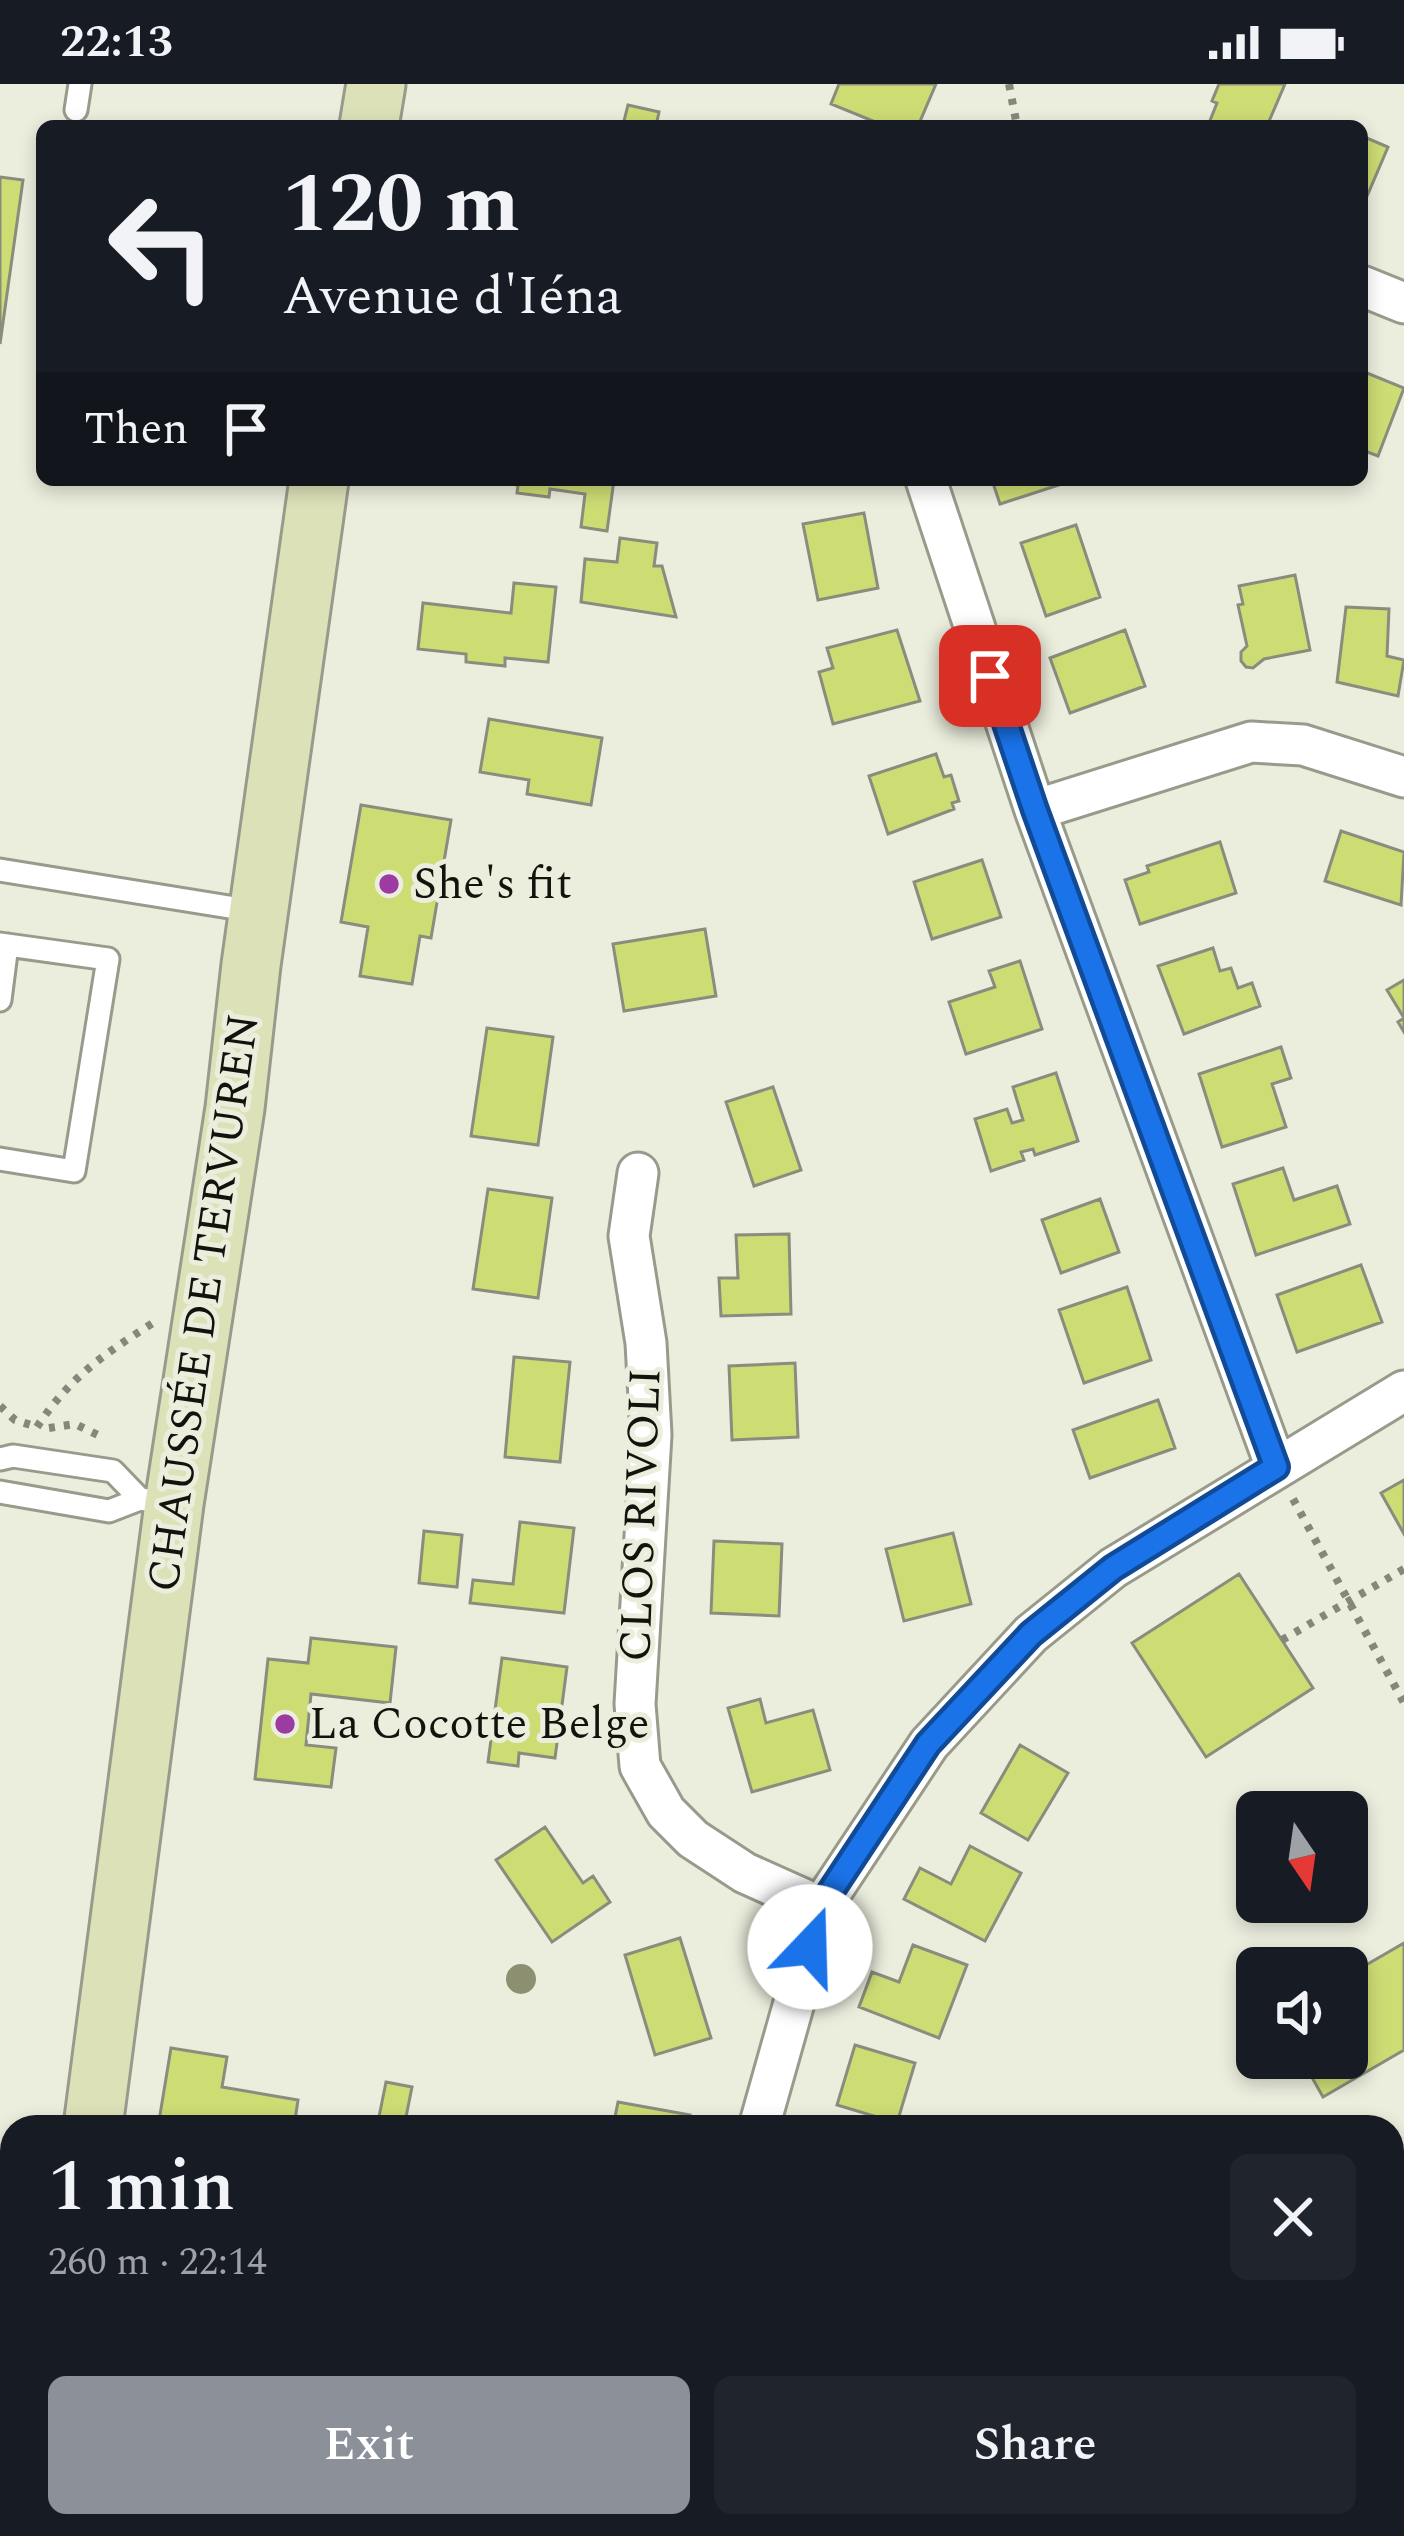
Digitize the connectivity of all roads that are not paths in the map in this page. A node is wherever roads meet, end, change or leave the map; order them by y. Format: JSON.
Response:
{"nodes":[{"id":1,"x":80,"y":84,"type":"edge"},
{"id":2,"x":376,"y":84,"type":"edge"},
{"id":3,"x":76,"y":110,"type":"dead end"},
{"id":4,"x":370,"y":120,"type":"edge"},
{"id":5,"x":1368,"y":288,"type":"edge"},
{"id":6,"x":1404,"y":303,"type":"edge"},
{"id":7,"x":318,"y":486,"type":"edge"},
{"id":8,"x":928,"y":486,"type":"edge"},
{"id":9,"x":1404,"y":777,"type":"edge"},
{"id":10,"x":1035,"y":810,"type":"junction"},
{"id":11,"x":0,"y":870,"type":"edge"},
{"id":12,"x":259,"y":912,"type":"junction"},
{"id":13,"x":4,"y":944,"type":"edge"},
{"id":14,"x":0,"y":1000,"type":"edge"},
{"id":15,"x":0,"y":1159,"type":"edge"},
{"id":16,"x":638,"y":1173,"type":"dead end"},
{"id":17,"x":1404,"y":1391,"type":"edge"},
{"id":18,"x":0,"y":1459,"type":"edge"},
{"id":19,"x":1276,"y":1467,"type":"junction"},
{"id":20,"x":0,"y":1492,"type":"edge"},
{"id":21,"x":157,"y":1502,"type":"junction"},
{"id":22,"x":821,"y":1906,"type":"junction"},
{"id":23,"x":94,"y":2115,"type":"edge"},
{"id":24,"x":762,"y":2115,"type":"edge"}],
"edges":[{"from":1,"to":3,"type":"lane"},
{"from":2,"to":4,"type":"street"},
{"from":5,"to":6,"type":"street"},
{"from":7,"to":12,"type":"street","name":"CHAUSSÉE DE TERVUREN"},
{"from":8,"to":10,"type":"street"},
{"from":9,"to":10,"type":"street"},
{"from":10,"to":19,"type":"street"},
{"from":11,"to":12,"type":"lane"},
{"from":12,"to":21,"type":"street","name":"CHAUSSÉE DE TERVUREN"},
{"from":13,"to":14,"type":"lane"},
{"from":13,"to":15,"type":"lane"},
{"from":16,"to":22,"type":"street","name":"CLOS RIVOLI"},
{"from":17,"to":19,"type":"street"},
{"from":18,"to":21,"type":"lane"},
{"from":19,"to":22,"type":"street"},
{"from":20,"to":21,"type":"lane"},
{"from":21,"to":23,"type":"street","name":"CHAUSSÉE DE TERVUREN"},
{"from":22,"to":24,"type":"street"}]}
